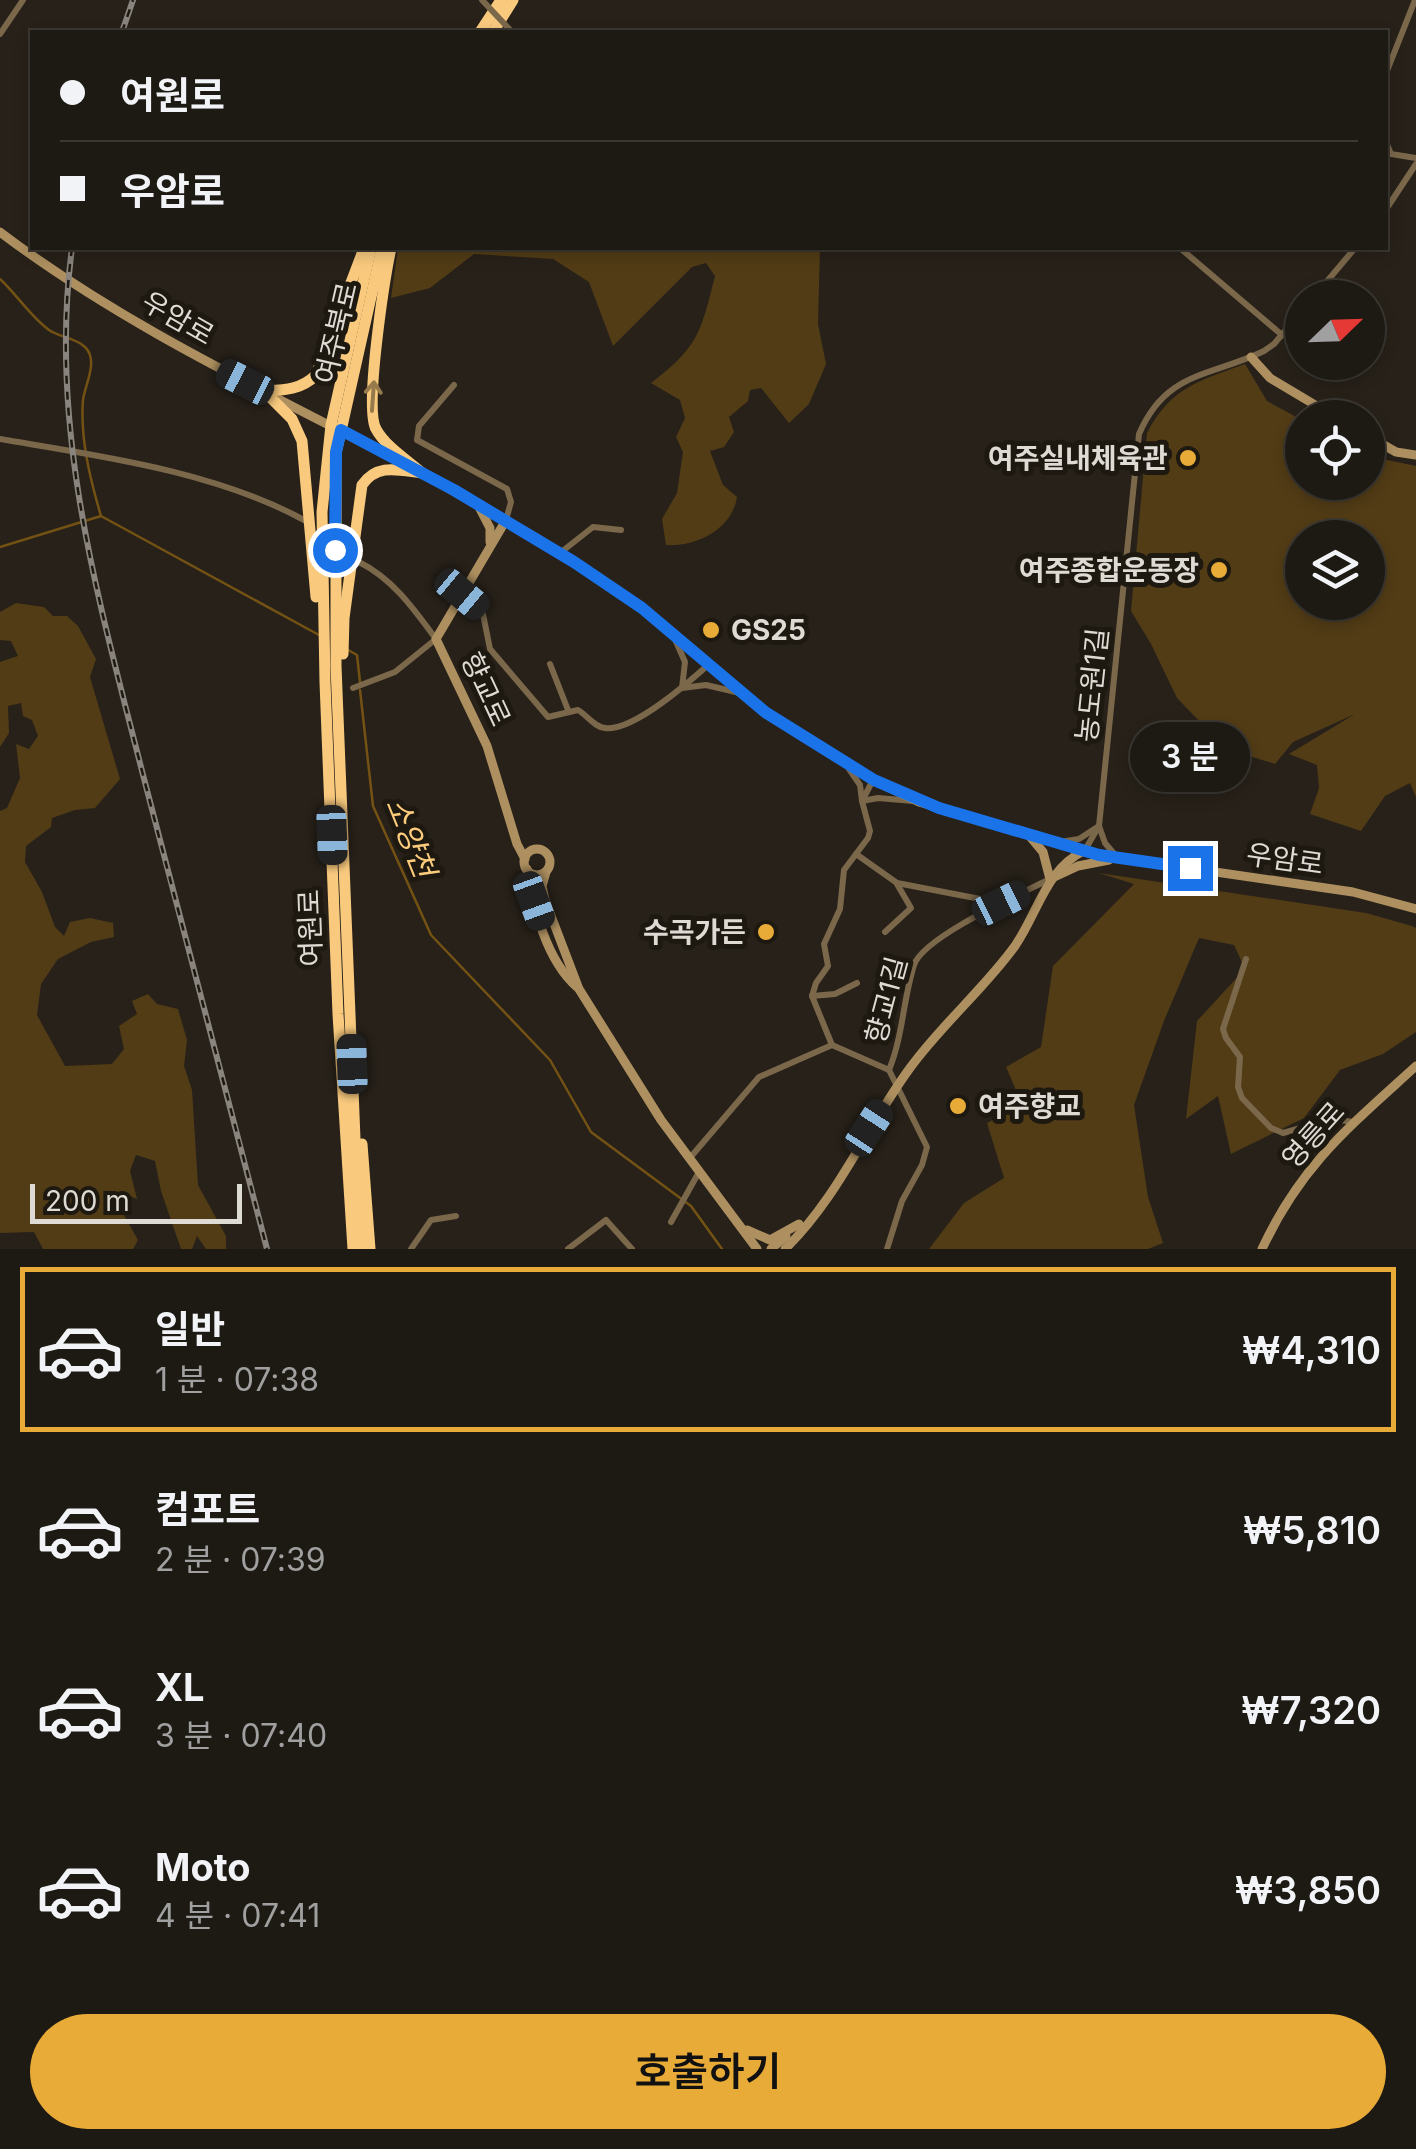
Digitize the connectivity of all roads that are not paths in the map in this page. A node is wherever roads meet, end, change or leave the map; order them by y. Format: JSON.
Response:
{"nodes":[{"id":1,"x":23,"y":0,"type":"edge"},
{"id":2,"x":482,"y":0,"type":"edge"},
{"id":3,"x":501,"y":0,"type":"edge"},
{"id":4,"x":513,"y":0,"type":"edge"},
{"id":5,"x":1415,"y":0,"type":"edge"},
{"id":6,"x":481,"y":30,"type":"edge"},
{"id":7,"x":493,"y":30,"type":"edge"},
{"id":8,"x":510,"y":30,"type":"edge"},
{"id":9,"x":0,"y":34,"type":"edge"},
{"id":10,"x":1388,"y":68,"type":"edge"},
{"id":11,"x":1388,"y":147,"type":"edge"},
{"id":12,"x":1416,"y":161,"type":"edge"},
{"id":13,"x":1388,"y":206,"type":"edge"},
{"id":14,"x":0,"y":232,"type":"edge"},
{"id":15,"x":367,"y":250,"type":"edge"},
{"id":16,"x":368,"y":250,"type":"edge"},
{"id":17,"x":381,"y":250,"type":"edge"},
{"id":18,"x":391,"y":250,"type":"edge"},
{"id":19,"x":1182,"y":250,"type":"edge"},
{"id":20,"x":1353,"y":250,"type":"edge"},
{"id":21,"x":1329,"y":280,"type":"edge"},
{"id":22,"x":1285,"y":331,"type":"edge"},
{"id":23,"x":1282,"y":335,"type":"junction"},
{"id":24,"x":1251,"y":357,"type":"junction"},
{"id":25,"x":454,"y":384,"type":"dead end"},
{"id":26,"x":264,"y":391,"type":"junction"},
{"id":27,"x":1307,"y":400,"type":"edge"},
{"id":28,"x":336,"y":428,"type":"junction"},
{"id":29,"x":0,"y":440,"type":"edge"},
{"id":30,"x":1385,"y":446,"type":"edge"},
{"id":31,"x":1416,"y":454,"type":"edge"},
{"id":32,"x":422,"y":472,"type":"junction"},
{"id":33,"x":477,"y":503,"type":"junction"},
{"id":34,"x":304,"y":520,"type":"dead end"},
{"id":35,"x":506,"y":520,"type":"junction"},
{"id":36,"x":621,"y":530,"type":"dead end"},
{"id":37,"x":487,"y":549,"type":"junction"},
{"id":38,"x":560,"y":553,"type":"junction"},
{"id":39,"x":359,"y":562,"type":"dead end"},
{"id":40,"x":462,"y":594,"type":"junction"},
{"id":41,"x":330,"y":613,"type":"junction"},
{"id":42,"x":671,"y":632,"type":"junction"},
{"id":43,"x":436,"y":639,"type":"junction"},
{"id":44,"x":550,"y":664,"type":"dead end"},
{"id":45,"x":708,"y":666,"type":"junction"},
{"id":46,"x":331,"y":685,"type":"junction"},
{"id":47,"x":352,"y":688,"type":"dead end"},
{"id":48,"x":682,"y":688,"type":"junction"},
{"id":49,"x":742,"y":694,"type":"junction"},
{"id":50,"x":568,"y":710,"type":"junction"},
{"id":51,"x":844,"y":762,"type":"junction"},
{"id":52,"x":874,"y":780,"type":"junction"},
{"id":53,"x":862,"y":801,"type":"junction"},
{"id":54,"x":920,"y":802,"type":"junction"},
{"id":55,"x":1098,"y":826,"type":"junction"},
{"id":56,"x":1026,"y":832,"type":"junction"},
{"id":57,"x":515,"y":833,"type":"junction"},
{"id":58,"x":1059,"y":842,"type":"junction"},
{"id":59,"x":536,"y":849,"type":"junction"},
{"id":60,"x":1084,"y":850,"type":"junction"},
{"id":61,"x":856,"y":854,"type":"junction"},
{"id":62,"x":1119,"y":858,"type":"junction"},
{"id":63,"x":526,"y":864,"type":"junction"},
{"id":64,"x":546,"y":872,"type":"junction"},
{"id":65,"x":1050,"y":879,"type":"junction"},
{"id":66,"x":896,"y":884,"type":"junction"},
{"id":67,"x":1001,"y":903,"type":"junction"},
{"id":68,"x":1416,"y":909,"type":"edge"},
{"id":69,"x":884,"y":932,"type":"dead end"},
{"id":70,"x":1246,"y":959,"type":"dead end"},
{"id":71,"x":857,"y":984,"type":"dead end"},
{"id":72,"x":579,"y":989,"type":"junction"},
{"id":73,"x":812,"y":996,"type":"junction"},
{"id":74,"x":832,"y":1044,"type":"junction"},
{"id":75,"x":352,"y":1064,"type":"junction"},
{"id":76,"x":1416,"y":1066,"type":"edge"},
{"id":77,"x":889,"y":1070,"type":"junction"},
{"id":78,"x":898,"y":1085,"type":"junction"},
{"id":79,"x":1354,"y":1122,"type":"junction"},
{"id":80,"x":690,"y":1159,"type":"junction"},
{"id":81,"x":696,"y":1177,"type":"junction"},
{"id":82,"x":731,"y":1214,"type":"junction"},
{"id":83,"x":456,"y":1216,"type":"dead end"},
{"id":84,"x":672,"y":1221,"type":"dead end"},
{"id":85,"x":802,"y":1227,"type":"junction"},
{"id":86,"x":352,"y":1249,"type":"edge"},
{"id":87,"x":362,"y":1249,"type":"edge"},
{"id":88,"x":370,"y":1249,"type":"edge"},
{"id":89,"x":410,"y":1249,"type":"edge"},
{"id":90,"x":568,"y":1249,"type":"edge"},
{"id":91,"x":632,"y":1249,"type":"edge"},
{"id":92,"x":754,"y":1249,"type":"edge"},
{"id":93,"x":772,"y":1249,"type":"edge"},
{"id":94,"x":789,"y":1249,"type":"edge"},
{"id":95,"x":887,"y":1249,"type":"edge"},
{"id":96,"x":1262,"y":1249,"type":"edge"}],
"edges":[{"from":1,"to":9,"type":"street"},
{"from":2,"to":8,"type":"street","bridge":true},
{"from":3,"to":6,"type":"highway"},
{"from":4,"to":7,"type":"highway"},
{"from":5,"to":10,"type":"street"},
{"from":11,"to":12,"type":"street"},
{"from":12,"to":13,"type":"street"},
{"from":14,"to":26,"type":"street","name":"우암로"},
{"from":15,"to":26,"type":"highway"},
{"from":16,"to":28,"type":"highway","name":"여주북로"},
{"from":17,"to":28,"type":"highway","name":"여주북로"},
{"from":32,"to":18,"type":"highway","one_way":true},
{"from":19,"to":23,"type":"street"},
{"from":20,"to":21,"type":"street"},
{"from":22,"to":23,"type":"street","name":"농도원1길"},
{"from":23,"to":24,"type":"street","name":"농도원1길"},
{"from":24,"to":27,"type":"street"},
{"from":24,"to":55,"type":"street","name":"농도원1길"},
{"from":25,"to":35,"type":"street"},
{"from":26,"to":28,"type":"street","name":"우암로"},
{"from":26,"to":41,"type":"highway"},
{"from":28,"to":32,"type":"street","name":"우암로"},
{"from":28,"to":41,"type":"highway","name":"여원로"},
{"from":29,"to":34,"type":"street"},
{"from":30,"to":31,"type":"street"},
{"from":32,"to":33,"type":"street","name":"우암로"},
{"from":32,"to":41,"type":"highway"},
{"from":33,"to":35,"type":"street","name":"우암로"},
{"from":33,"to":37,"type":"street"},
{"from":35,"to":37,"type":"street","name":"향교로"},
{"from":35,"to":38,"type":"street","name":"우암로"},
{"from":36,"to":38,"type":"street"},
{"from":37,"to":40,"type":"street","name":"향교로"},
{"from":38,"to":42,"type":"street","name":"우암로"},
{"from":39,"to":43,"type":"street"},
{"from":40,"to":43,"type":"street","name":"향교로"},
{"from":40,"to":50,"type":"street"},
{"from":41,"to":46,"type":"highway","name":"여원로"},
{"from":41,"to":46,"type":"highway"},
{"from":42,"to":45,"type":"street","name":"우암로"},
{"from":42,"to":48,"type":"street"},
{"from":43,"to":47,"type":"street"},
{"from":43,"to":57,"type":"street","name":"향교로"},
{"from":44,"to":50,"type":"street"},
{"from":45,"to":48,"type":"street"},
{"from":45,"to":49,"type":"street","name":"우암로"},
{"from":46,"to":75,"type":"highway","name":"여원로"},
{"from":46,"to":86,"type":"highway","name":"여원로"},
{"from":48,"to":49,"type":"street"},
{"from":48,"to":50,"type":"street"},
{"from":49,"to":51,"type":"street","name":"우암로"},
{"from":51,"to":52,"type":"street","name":"우암로"},
{"from":51,"to":53,"type":"street"},
{"from":52,"to":53,"type":"street"},
{"from":52,"to":54,"type":"street","name":"우암로"},
{"from":53,"to":54,"type":"street"},
{"from":53,"to":61,"type":"street"},
{"from":54,"to":56,"type":"street","name":"우암로"},
{"from":55,"to":58,"type":"street"},
{"from":55,"to":60,"type":"street","name":"농도원1길"},
{"from":55,"to":62,"type":"street"},
{"from":56,"to":58,"type":"street","name":"우암로"},
{"from":56,"to":65,"type":"street"},
{"from":57,"to":59,"type":"street"},
{"from":57,"to":63,"type":"street","name":"향교로"},
{"from":58,"to":60,"type":"street","name":"우암로"},
{"from":59,"to":63,"type":"street"},
{"from":59,"to":64,"type":"street","name":"향교로"},
{"from":60,"to":62,"type":"street","name":"우암로"},
{"from":60,"to":65,"type":"street","name":"향교1길"},
{"from":61,"to":66,"type":"street"},
{"from":61,"to":73,"type":"street"},
{"from":62,"to":65,"type":"street"},
{"from":62,"to":68,"type":"street","name":"우암로"},
{"from":63,"to":64,"type":"street"},
{"from":63,"to":72,"type":"street","name":"향교로"},
{"from":64,"to":72,"type":"street","name":"향교로"},
{"from":65,"to":67,"type":"street","name":"향교1길"},
{"from":65,"to":78,"type":"street","name":"향교1길"},
{"from":66,"to":67,"type":"street"},
{"from":66,"to":69,"type":"street"},
{"from":67,"to":77,"type":"street","name":"향교1길"},
{"from":70,"to":79,"type":"street"},
{"from":71,"to":73,"type":"street"},
{"from":72,"to":80,"type":"street","name":"향교로"},
{"from":73,"to":74,"type":"street"},
{"from":74,"to":77,"type":"street"},
{"from":74,"to":80,"type":"street"},
{"from":75,"to":87,"type":"highway","name":"여원로"},
{"from":75,"to":88,"type":"highway"},
{"from":76,"to":79,"type":"street","name":"영릉로"},
{"from":77,"to":78,"type":"street","name":"향교1길"},
{"from":78,"to":85,"type":"street","name":"향교1길"},
{"from":78,"to":95,"type":"street","name":"향교1길"},
{"from":79,"to":96,"type":"street","name":"영릉로"},
{"from":80,"to":81,"type":"street","name":"향교로"},
{"from":81,"to":82,"type":"street","name":"향교로"},
{"from":81,"to":84,"type":"street"},
{"from":82,"to":85,"type":"street"},
{"from":82,"to":92,"type":"street","name":"향교로"},
{"from":83,"to":89,"type":"street"},
{"from":85,"to":93,"type":"street","name":"향교1길"},
{"from":85,"to":94,"type":"street","name":"향교1길"},
{"from":90,"to":91,"type":"street"}]}
